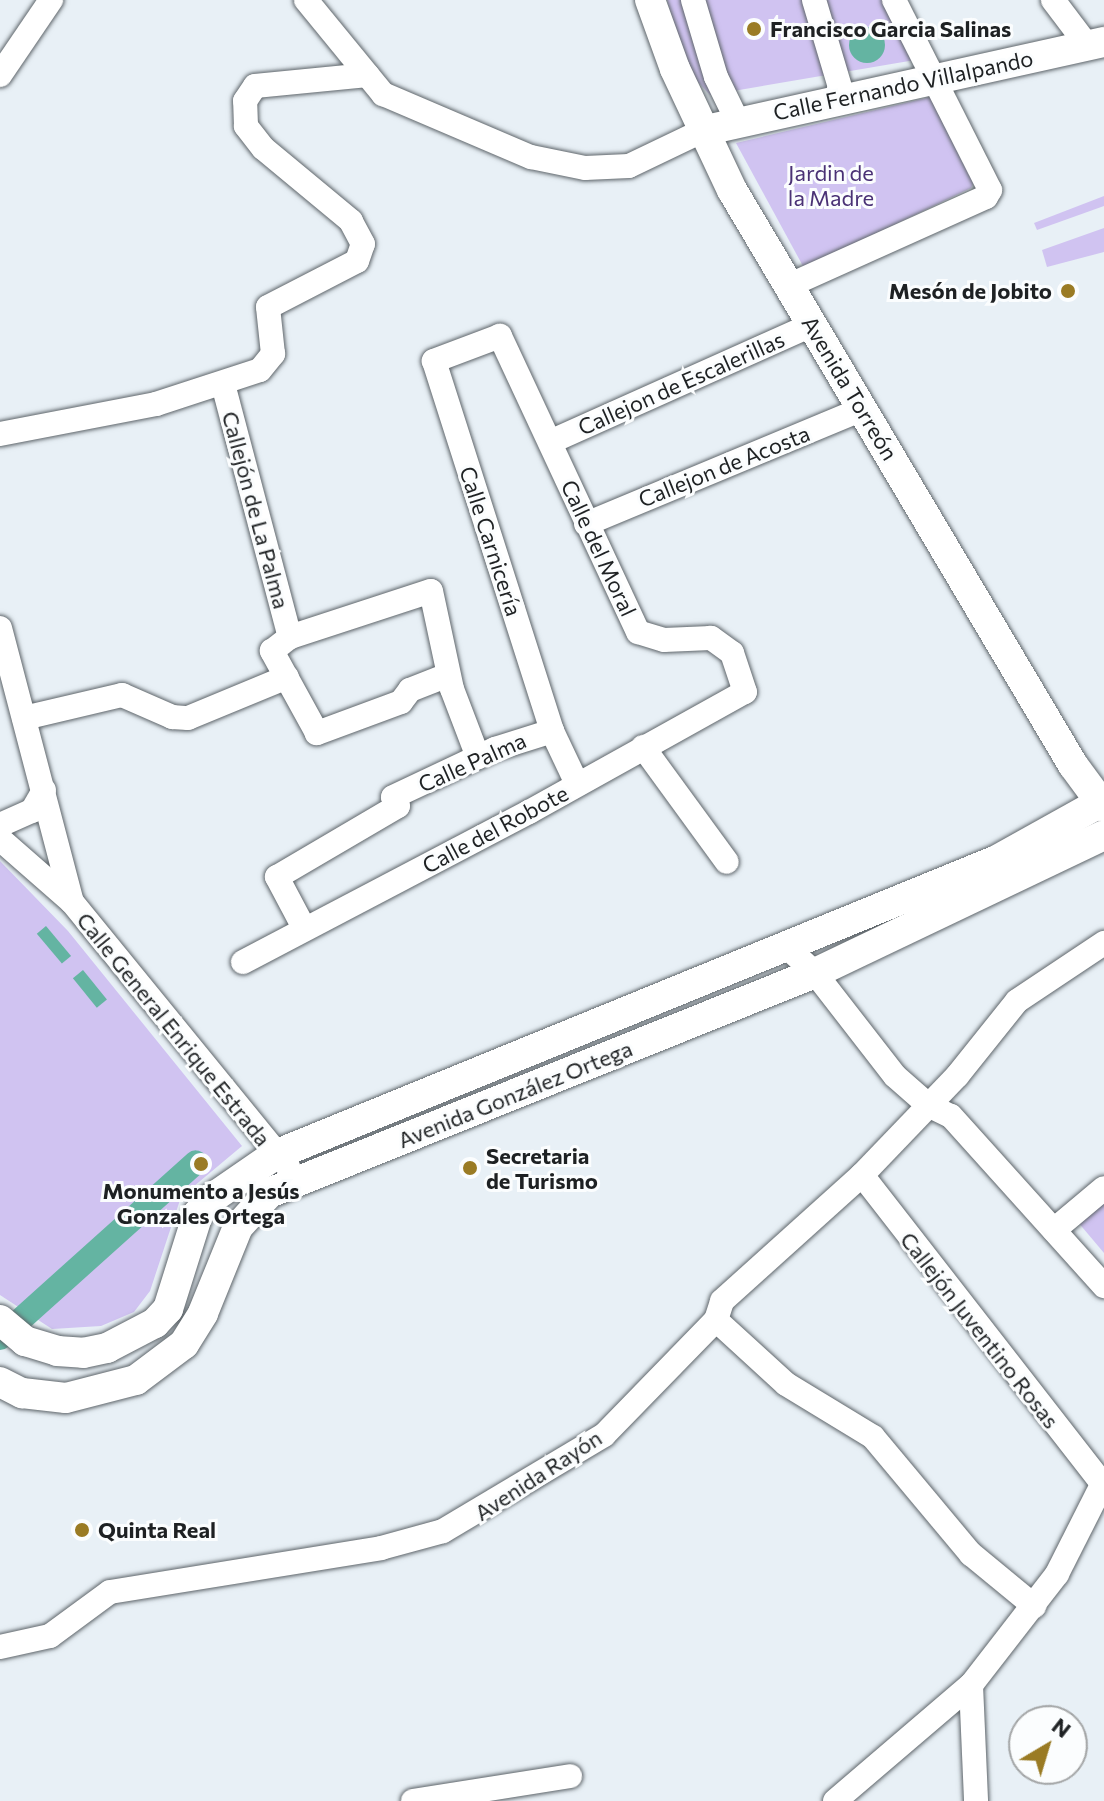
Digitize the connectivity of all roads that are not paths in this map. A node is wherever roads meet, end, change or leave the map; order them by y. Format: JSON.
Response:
{"nodes":[{"id":1,"x":51,"y":0,"type":"edge"},
{"id":2,"x":306,"y":0,"type":"edge"},
{"id":3,"x":650,"y":0,"type":"edge"},
{"id":4,"x":693,"y":0,"type":"edge"},
{"id":5,"x":814,"y":0,"type":"edge"},
{"id":6,"x":1053,"y":0,"type":"edge"},
{"id":7,"x":894,"y":1,"type":"edge"},
{"id":8,"x":1095,"y":44,"type":"edge"},
{"id":9,"x":0,"y":75,"type":"edge"},
{"id":10,"x":367,"y":75,"type":"junction"},
{"id":11,"x":935,"y":81,"type":"junction"},
{"id":12,"x":843,"y":97,"type":"junction"},
{"id":13,"x":737,"y":120,"type":"junction"},
{"id":14,"x":702,"y":131,"type":"junction"},
{"id":15,"x":788,"y":286,"type":"junction"},
{"id":16,"x":812,"y":325,"type":"junction"},
{"id":17,"x":500,"y":336,"type":"joint"},
{"id":18,"x":223,"y":384,"type":"junction"},
{"id":19,"x":862,"y":409,"type":"junction"},
{"id":20,"x":0,"y":434,"type":"edge"},
{"id":21,"x":550,"y":442,"type":"junction"},
{"id":22,"x":586,"y":524,"type":"junction"},
{"id":23,"x":0,"y":628,"type":"edge"},
{"id":24,"x":290,"y":637,"type":"junction"},
{"id":25,"x":448,"y":675,"type":"junction"},
{"id":26,"x":287,"y":677,"type":"junction"},
{"id":27,"x":745,"y":692,"type":"joint"},
{"id":28,"x":24,"y":718,"type":"junction"},
{"id":29,"x":552,"y":731,"type":"junction"},
{"id":30,"x":643,"y":747,"type":"junction"},
{"id":31,"x":478,"y":757,"type":"junction"},
{"id":32,"x":577,"y":784,"type":"junction"},
{"id":33,"x":44,"y":790,"type":"junction"},
{"id":34,"x":1095,"y":808,"type":"edge"},
{"id":35,"x":0,"y":825,"type":"edge"},
{"id":36,"x":0,"y":839,"type":"edge"},
{"id":37,"x":1101,"y":845,"type":"edge"},
{"id":38,"x":727,"y":862,"type":"dead end"},
{"id":39,"x":72,"y":902,"type":"junction"},
{"id":40,"x":304,"y":928,"type":"junction"},
{"id":41,"x":1104,"y":943,"type":"edge"},
{"id":42,"x":787,"y":947,"type":"junction"},
{"id":43,"x":243,"y":962,"type":"dead end"},
{"id":44,"x":815,"y":973,"type":"junction"},
{"id":45,"x":928,"y":1105,"type":"junction"},
{"id":46,"x":275,"y":1155,"type":"junction"},
{"id":47,"x":862,"y":1175,"type":"junction"},
{"id":48,"x":301,"y":1181,"type":"junction"},
{"id":49,"x":1104,"y":1188,"type":"edge"},
{"id":50,"x":1054,"y":1230,"type":"junction"},
{"id":51,"x":1104,"y":1286,"type":"edge"},
{"id":52,"x":0,"y":1320,"type":"edge"},
{"id":53,"x":716,"y":1320,"type":"junction"},
{"id":54,"x":0,"y":1382,"type":"edge"},
{"id":55,"x":1103,"y":1484,"type":"edge"},
{"id":56,"x":1034,"y":1606,"type":"junction"},
{"id":57,"x":0,"y":1647,"type":"edge"},
{"id":58,"x":971,"y":1685,"type":"junction"},
{"id":59,"x":570,"y":1776,"type":"dead end"},
{"id":60,"x":458,"y":1798,"type":"edge"},
{"id":61,"x":413,"y":1801,"type":"edge"},
{"id":62,"x":835,"y":1801,"type":"edge"},
{"id":63,"x":976,"y":1801,"type":"edge"}],
"edges":[{"from":1,"to":9,"type":"street"},
{"from":2,"to":10,"type":"street"},
{"from":3,"to":14,"type":"street","name":"Avenida Torreón"},
{"from":4,"to":13,"type":"street"},
{"from":5,"to":12,"type":"street"},
{"from":6,"to":8,"type":"street"},
{"from":7,"to":11,"type":"street"},
{"from":8,"to":11,"type":"street","name":"Calle Fernando Villalpando"},
{"from":10,"to":14,"type":"street"},
{"from":10,"to":18,"type":"street"},
{"from":11,"to":12,"type":"street","name":"Calle Fernando Villalpando"},
{"from":11,"to":15,"type":"street"},
{"from":12,"to":13,"type":"street","name":"Calle Fernando Villalpando"},
{"from":13,"to":14,"type":"street","name":"Calle Fernando Villalpando"},
{"from":14,"to":15,"type":"street","name":"Avenida Torreón"},
{"from":15,"to":16,"type":"street","name":"Avenida Torreón"},
{"from":16,"to":19,"type":"street","name":"Avenida Torreón"},
{"from":16,"to":21,"type":"street","name":"Callejon de Escalerillas"},
{"from":17,"to":21,"type":"street","name":"Calle del Moral"},
{"from":17,"to":29,"type":"street","name":"Calle Carnicería"},
{"from":18,"to":20,"type":"street"},
{"from":18,"to":24,"type":"street","name":"Callejón de La Palma"},
{"from":19,"to":22,"type":"street","name":"Callejon de Acosta"},
{"from":19,"to":34,"type":"street","name":"Avenida Torreón"},
{"from":21,"to":22,"type":"street","name":"Calle del Moral"},
{"from":22,"to":27,"type":"street","name":"Calle del Moral"},
{"from":23,"to":28,"type":"street"},
{"from":24,"to":25,"type":"street"},
{"from":24,"to":26,"type":"street"},
{"from":25,"to":26,"type":"street"},
{"from":25,"to":31,"type":"street"},
{"from":26,"to":28,"type":"street"},
{"from":27,"to":30,"type":"street","name":"Calle del Robote"},
{"from":28,"to":33,"type":"street"},
{"from":29,"to":31,"type":"street","name":"Calle Palma"},
{"from":29,"to":32,"type":"street","name":"Calle Carnicería"},
{"from":30,"to":32,"type":"street","name":"Calle del Robote"},
{"from":30,"to":38,"type":"street"},
{"from":31,"to":40,"type":"street","name":"Calle Palma"},
{"from":32,"to":40,"type":"street","name":"Calle del Robote"},
{"from":33,"to":35,"type":"street"},
{"from":33,"to":39,"type":"street"},
{"from":34,"to":37,"type":"street","name":"Avenida Torreón"},
{"from":34,"to":42,"type":"street","name":"Avenida González Ortega"},
{"from":36,"to":39,"type":"street","name":"Calle General Enrique Estrada"},
{"from":37,"to":44,"type":"street","name":"Avenida González Ortega"},
{"from":39,"to":46,"type":"street","name":"Calle General Enrique Estrada"},
{"from":40,"to":43,"type":"street","name":"Calle del Robote"},
{"from":41,"to":45,"type":"street","name":"Avenida Rayón"},
{"from":42,"to":44,"type":"street"},
{"from":42,"to":46,"type":"street","name":"Avenida González Ortega"},
{"from":44,"to":45,"type":"street"},
{"from":44,"to":48,"type":"street","name":"Avenida González Ortega"},
{"from":45,"to":47,"type":"street","name":"Avenida Rayón"},
{"from":45,"to":50,"type":"street"},
{"from":46,"to":48,"type":"street","name":"Calle General Enrique Estrada"},
{"from":46,"to":52,"type":"street","name":"Avenida González Ortega"},
{"from":47,"to":53,"type":"street","name":"Avenida Rayón"},
{"from":47,"to":55,"type":"street","name":"Callejón Juventino Rosas"},
{"from":48,"to":54,"type":"street","name":"Avenida González Ortega"},
{"from":49,"to":50,"type":"street"},
{"from":50,"to":51,"type":"street"},
{"from":53,"to":56,"type":"street"},
{"from":53,"to":57,"type":"street","name":"Avenida Rayón"},
{"from":55,"to":56,"type":"street"},
{"from":56,"to":58,"type":"street"},
{"from":58,"to":62,"type":"street"},
{"from":58,"to":63,"type":"street"},
{"from":59,"to":60,"type":"street"},
{"from":60,"to":61,"type":"street"}]}
